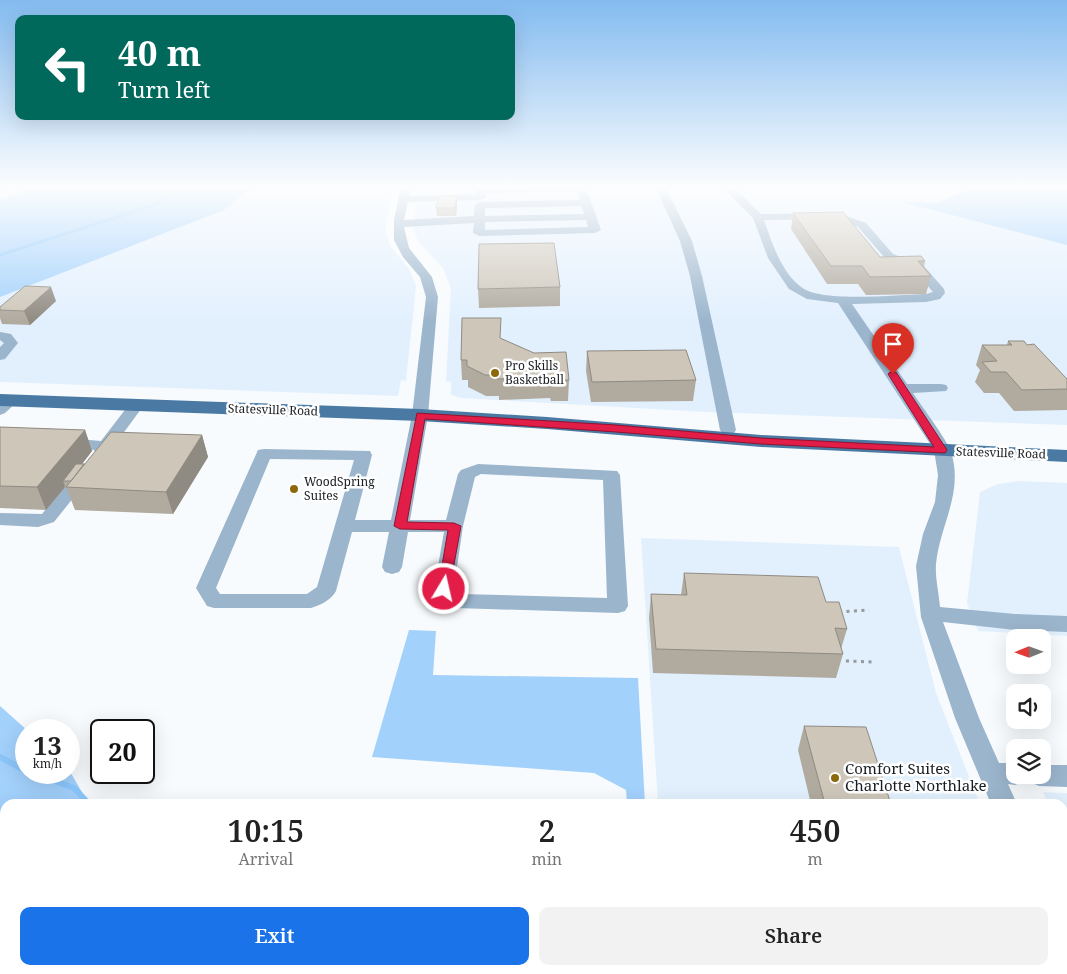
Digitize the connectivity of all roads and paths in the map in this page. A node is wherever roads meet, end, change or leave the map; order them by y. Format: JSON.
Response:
{"nodes":[{"id":1,"x":399,"y":231,"type":"edge"},
{"id":2,"x":479,"y":231,"type":"edge"},
{"id":3,"x":539,"y":231,"type":"edge"},
{"id":4,"x":681,"y":231,"type":"edge"},
{"id":5,"x":763,"y":231,"type":"edge"},
{"id":6,"x":868,"y":231,"type":"edge"},
{"id":7,"x":842,"y":299,"type":"junction"},
{"id":8,"x":0,"y":336,"type":"edge"},
{"id":9,"x":0,"y":356,"type":"edge"},
{"id":10,"x":940,"y":388,"type":"dead end"},
{"id":11,"x":903,"y":389,"type":"junction"},
{"id":12,"x":3,"y":404,"type":"edge"},
{"id":13,"x":136,"y":405,"type":"junction"},
{"id":14,"x":420,"y":415,"type":"junction"},
{"id":15,"x":547,"y":423,"type":"junction"},
{"id":16,"x":728,"y":430,"type":"junction"},
{"id":17,"x":48,"y":442,"type":"edge"},
{"id":18,"x":1067,"y":442,"type":"edge"},
{"id":19,"x":939,"y":444,"type":"junction"},
{"id":20,"x":105,"y":446,"type":"junction"},
{"id":21,"x":1067,"y":456,"type":"edge"},
{"id":22,"x":91,"y":464,"type":"edge"},
{"id":23,"x":73,"y":487,"type":"edge"},
{"id":24,"x":0,"y":519,"type":"edge"},
{"id":25,"x":344,"y":526,"type":"junction"},
{"id":26,"x":400,"y":526,"type":"junction"},
{"id":27,"x":454,"y":526,"type":"junction"},
{"id":28,"x":392,"y":567,"type":"dead end"},
{"id":29,"x":869,"y":610,"type":"dead end"},
{"id":30,"x":832,"y":612,"type":"edge"},
{"id":31,"x":931,"y":612,"type":"junction"},
{"id":32,"x":1067,"y":624,"type":"edge"},
{"id":33,"x":846,"y":661,"type":"dead end"},
{"id":34,"x":874,"y":662,"type":"dead end"},
{"id":35,"x":1003,"y":773,"type":"edge"},
{"id":36,"x":1051,"y":775,"type":"edge"},
{"id":37,"x":1067,"y":776,"type":"edge"},
{"id":38,"x":1004,"y":799,"type":"edge"}],
"edges":[{"from":1,"to":14,"type":"street"},
{"from":2,"to":3,"type":"street"},
{"from":4,"to":16,"type":"street"},
{"from":5,"to":7,"type":"street"},
{"from":6,"to":7,"type":"street"},
{"from":7,"to":11,"type":"street"},
{"from":8,"to":9,"type":"street"},
{"from":10,"to":11,"type":"street"},
{"from":11,"to":19,"type":"street"},
{"from":12,"to":13,"type":"main road","name":"Statesville Road"},
{"from":13,"to":14,"type":"main road","name":"Statesville Road"},
{"from":13,"to":20,"type":"street"},
{"from":14,"to":15,"type":"main road","name":"Statesville Road"},
{"from":14,"to":26,"type":"street"},
{"from":15,"to":16,"type":"main road","name":"Statesville Road"},
{"from":15,"to":19,"type":"main road","name":"Statesville Road"},
{"from":16,"to":19,"type":"main road","name":"Statesville Road"},
{"from":17,"to":20,"type":"street"},
{"from":18,"to":19,"type":"main road","name":"Statesville Road"},
{"from":19,"to":21,"type":"main road","name":"Statesville Road"},
{"from":19,"to":31,"type":"street"},
{"from":20,"to":22,"type":"street"},
{"from":23,"to":24,"type":"street"},
{"from":25,"to":25,"type":"street"},
{"from":25,"to":26,"type":"street"},
{"from":26,"to":27,"type":"street"},
{"from":26,"to":28,"type":"street"},
{"from":27,"to":27,"type":"street"},
{"from":29,"to":30,"type":"path"},
{"from":31,"to":32,"type":"street"},
{"from":31,"to":35,"type":"street"},
{"from":33,"to":34,"type":"path"},
{"from":35,"to":38,"type":"street"},
{"from":36,"to":37,"type":"street"}]}
